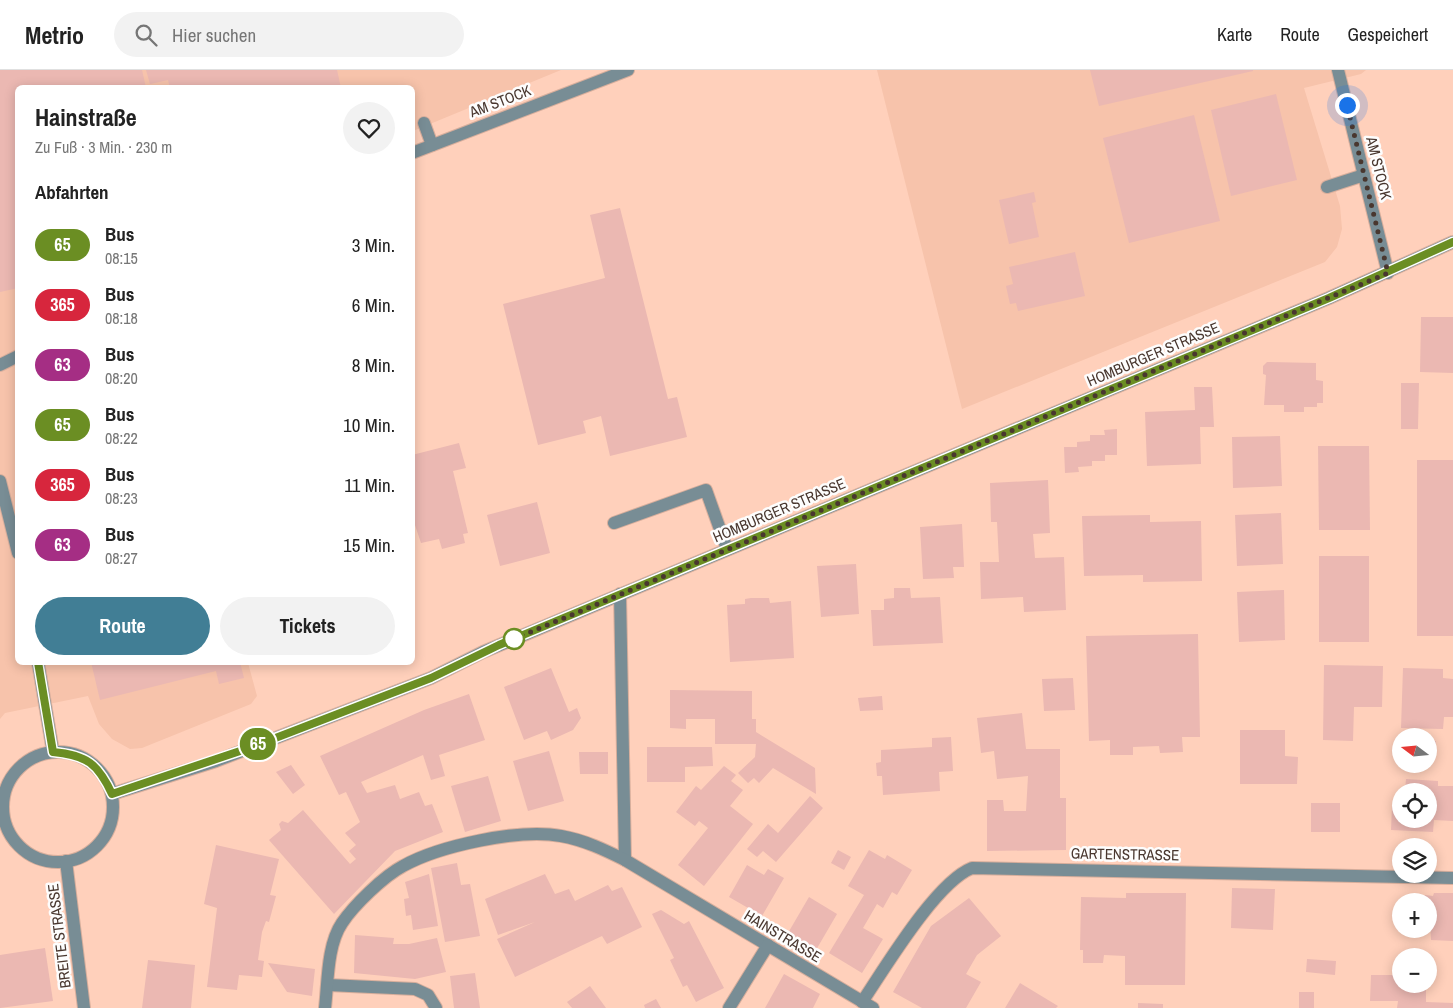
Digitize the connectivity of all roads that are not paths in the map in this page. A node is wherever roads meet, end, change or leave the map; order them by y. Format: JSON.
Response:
{"nodes":[{"id":1,"x":628,"y":70,"type":"edge"},
{"id":2,"x":1338,"y":70,"type":"edge"},
{"id":3,"x":424,"y":123,"type":"dead end"},
{"id":4,"x":432,"y":145,"type":"junction"},
{"id":5,"x":415,"y":152,"type":"edge"},
{"id":6,"x":1364,"y":175,"type":"junction"},
{"id":7,"x":1327,"y":187,"type":"dead end"},
{"id":8,"x":1453,"y":242,"type":"edge"},
{"id":9,"x":1388,"y":273,"type":"junction"},
{"id":10,"x":15,"y":358,"type":"edge"},
{"id":11,"x":0,"y":366,"type":"edge"},
{"id":12,"x":0,"y":481,"type":"edge"},
{"id":13,"x":614,"y":523,"type":"dead end"},
{"id":14,"x":15,"y":528,"type":"edge"},
{"id":15,"x":727,"y":549,"type":"junction"},
{"id":16,"x":620,"y":594,"type":"junction"},
{"id":17,"x":38,"y":665,"type":"edge"},
{"id":18,"x":53,"y":752,"type":"junction"},
{"id":19,"x":112,"y":794,"type":"junction"},
{"id":20,"x":4,"y":828,"type":"edge"},
{"id":21,"x":625,"y":860,"type":"junction"},
{"id":22,"x":66,"y":861,"type":"junction"},
{"id":23,"x":1453,"y":878,"type":"edge"},
{"id":24,"x":768,"y":945,"type":"junction"},
{"id":25,"x":328,"y":984,"type":"junction"},
{"id":26,"x":867,"y":1005,"type":"edge"},
{"id":27,"x":84,"y":1008,"type":"edge"},
{"id":28,"x":325,"y":1008,"type":"edge"},
{"id":29,"x":436,"y":1008,"type":"edge"},
{"id":30,"x":729,"y":1008,"type":"edge"}],
"edges":[{"from":1,"to":4,"type":"street","name":"AM STOCK"},
{"from":2,"to":6,"type":"street","name":"AM STOCK"},
{"from":3,"to":4,"type":"street"},
{"from":4,"to":5,"type":"street","name":"AM STOCK"},
{"from":6,"to":7,"type":"street"},
{"from":6,"to":9,"type":"street","name":"AM STOCK"},
{"from":8,"to":9,"type":"street","name":"HOMBURGER STRASSE"},
{"from":9,"to":15,"type":"street","name":"HOMBURGER STRASSE"},
{"from":10,"to":11,"type":"street"},
{"from":12,"to":14,"type":"street"},
{"from":13,"to":15,"type":"street"},
{"from":15,"to":16,"type":"street","name":"HOMBURGER STRASSE"},
{"from":16,"to":19,"type":"street","name":"HOMBURGER STRASSE"},
{"from":16,"to":21,"type":"street"},
{"from":17,"to":18,"type":"street"},
{"from":18,"to":19,"type":"street"},
{"from":18,"to":20,"type":"street"},
{"from":19,"to":22,"type":"street"},
{"from":20,"to":22,"type":"street"},
{"from":21,"to":24,"type":"street","name":"HAINSTRASSE"},
{"from":21,"to":25,"type":"street","name":"HAINSTRASSE"},
{"from":22,"to":27,"type":"street","name":"BREITE STRASSE"},
{"from":23,"to":26,"type":"street","name":"GARTENSTRASSE"},
{"from":24,"to":26,"type":"street","name":"HAINSTRASSE"},
{"from":24,"to":30,"type":"street"},
{"from":25,"to":28,"type":"street","name":"HAINSTRASSE"},
{"from":25,"to":29,"type":"street"}]}
